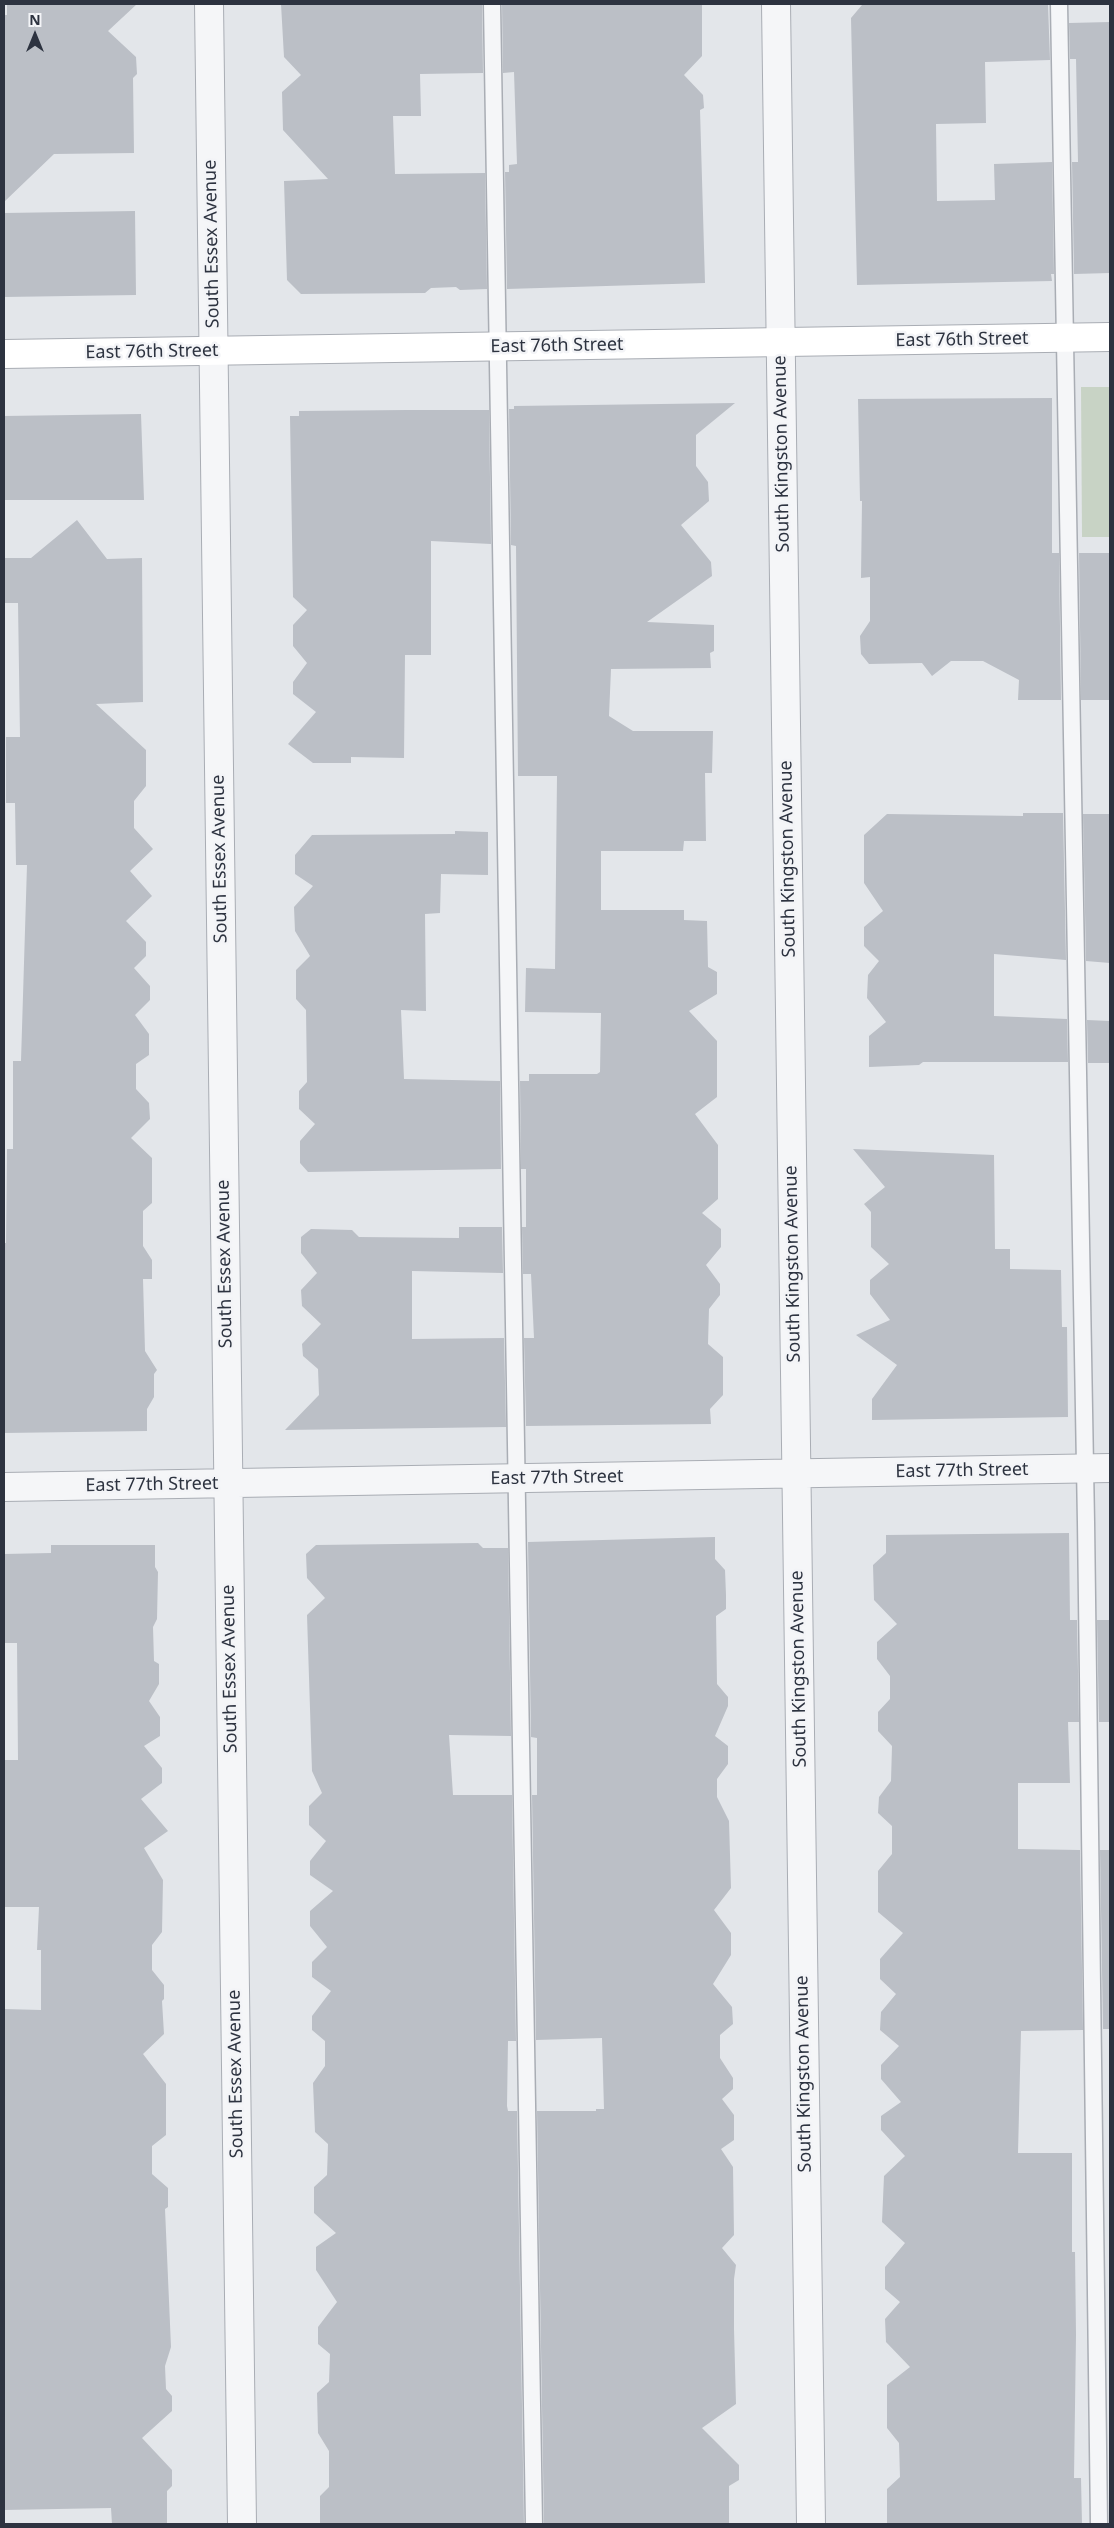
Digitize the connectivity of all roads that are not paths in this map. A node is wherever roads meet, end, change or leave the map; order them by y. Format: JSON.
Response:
{"nodes":[{"id":1,"x":209,"y":4,"type":"edge"},
{"id":2,"x":492,"y":4,"type":"edge"},
{"id":3,"x":776,"y":4,"type":"edge"},
{"id":4,"x":1059,"y":4,"type":"edge"},
{"id":5,"x":1110,"y":337,"type":"edge"},
{"id":6,"x":1064,"y":338,"type":"junction"},
{"id":7,"x":781,"y":342,"type":"junction"},
{"id":8,"x":497,"y":347,"type":"junction"},
{"id":9,"x":213,"y":351,"type":"junction"},
{"id":10,"x":4,"y":354,"type":"edge"},
{"id":11,"x":1098,"y":1469,"type":"edge"},
{"id":12,"x":796,"y":1474,"type":"junction"},
{"id":13,"x":516,"y":1478,"type":"junction"},
{"id":14,"x":228,"y":1483,"type":"junction"},
{"id":15,"x":4,"y":1487,"type":"edge"},
{"id":16,"x":242,"y":2524,"type":"edge"},
{"id":17,"x":534,"y":2524,"type":"edge"},
{"id":18,"x":810,"y":2524,"type":"edge"},
{"id":19,"x":1099,"y":2524,"type":"edge"}],
"edges":[{"from":1,"to":9,"type":"street","name":"South Essex Avenue"},
{"from":2,"to":8,"type":"lane"},
{"from":3,"to":7,"type":"street","name":"South Kingston Avenue"},
{"from":4,"to":6,"type":"lane"},
{"from":5,"to":6,"type":"street","name":"East 76th Street"},
{"from":6,"to":7,"type":"street","name":"East 76th Street"},
{"from":6,"to":11,"type":"lane"},
{"from":7,"to":8,"type":"street","name":"East 76th Street"},
{"from":7,"to":12,"type":"street","name":"South Kingston Avenue"},
{"from":8,"to":9,"type":"street","name":"East 76th Street"},
{"from":8,"to":13,"type":"lane"},
{"from":9,"to":10,"type":"street","name":"East 76th Street"},
{"from":9,"to":14,"type":"street","name":"South Essex Avenue"},
{"from":11,"to":12,"type":"street","name":"East 77th Street"},
{"from":11,"to":19,"type":"lane"},
{"from":12,"to":13,"type":"street","name":"East 77th Street"},
{"from":12,"to":18,"type":"street","name":"South Kingston Avenue"},
{"from":13,"to":14,"type":"street","name":"East 77th Street"},
{"from":13,"to":17,"type":"lane"},
{"from":14,"to":15,"type":"street","name":"East 77th Street"},
{"from":14,"to":16,"type":"street","name":"South Essex Avenue"}]}
